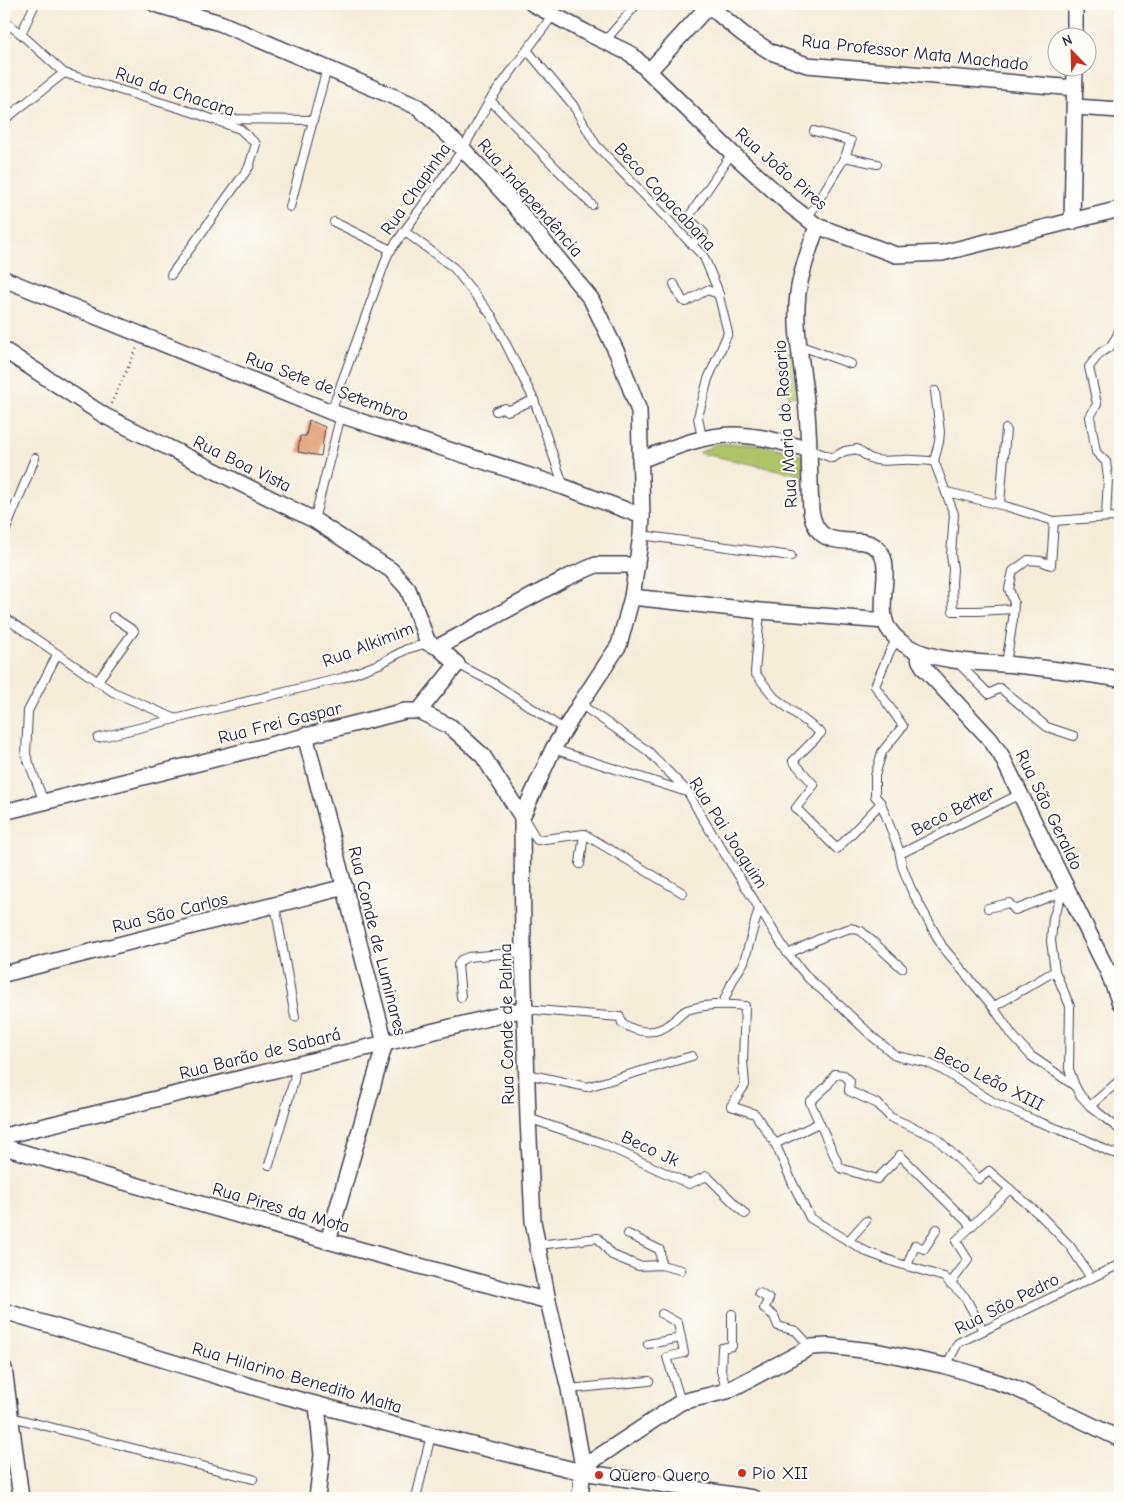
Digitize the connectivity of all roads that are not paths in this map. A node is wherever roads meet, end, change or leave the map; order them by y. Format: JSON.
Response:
{"nodes":[{"id":1,"x":35,"y":4,"type":"edge"},
{"id":2,"x":155,"y":4,"type":"edge"},
{"id":3,"x":533,"y":4,"type":"edge"},
{"id":4,"x":638,"y":4,"type":"edge"},
{"id":5,"x":1075,"y":4,"type":"edge"},
{"id":6,"x":709,"y":5,"type":"edge"},
{"id":7,"x":548,"y":9,"type":"edge"},
{"id":8,"x":4,"y":21,"type":"edge"},
{"id":9,"x":1075,"y":28,"type":"edge"},
{"id":10,"x":21,"y":34,"type":"junction"},
{"id":11,"x":604,"y":42,"type":"junction"},
{"id":12,"x":527,"y":50,"type":"junction"},
{"id":13,"x":327,"y":68,"type":"junction"},
{"id":14,"x":649,"y":71,"type":"junction"},
{"id":15,"x":64,"y":73,"type":"junction"},
{"id":16,"x":1075,"y":78,"type":"edge"},
{"id":17,"x":1075,"y":88,"type":"junction"},
{"id":18,"x":490,"y":100,"type":"junction"},
{"id":19,"x":1075,"y":107,"type":"junction"},
{"id":20,"x":1120,"y":110,"type":"edge"},
{"id":21,"x":212,"y":119,"type":"junction"},
{"id":22,"x":4,"y":120,"type":"edge"},
{"id":23,"x":312,"y":120,"type":"junction"},
{"id":24,"x":814,"y":130,"type":"dead end"},
{"id":25,"x":463,"y":149,"type":"junction"},
{"id":26,"x":732,"y":153,"type":"junction"},
{"id":27,"x":846,"y":157,"type":"junction"},
{"id":28,"x":877,"y":164,"type":"dead end"},
{"id":29,"x":592,"y":205,"type":"dead end"},
{"id":30,"x":290,"y":206,"type":"dead end"},
{"id":31,"x":1120,"y":209,"type":"edge"},
{"id":32,"x":334,"y":222,"type":"dead end"},
{"id":33,"x":1072,"y":222,"type":"junction"},
{"id":34,"x":812,"y":223,"type":"junction"},
{"id":35,"x":404,"y":231,"type":"junction"},
{"id":36,"x":692,"y":244,"type":"junction"},
{"id":37,"x":391,"y":250,"type":"junction"},
{"id":38,"x":171,"y":275,"type":"dead end"},
{"id":39,"x":4,"y":279,"type":"edge"},
{"id":40,"x":674,"y":284,"type":"dead end"},
{"id":41,"x":719,"y":294,"type":"junction"},
{"id":42,"x":1120,"y":328,"type":"edge"},
{"id":43,"x":798,"y":345,"type":"junction"},
{"id":44,"x":4,"y":350,"type":"edge"},
{"id":45,"x":851,"y":364,"type":"dead end"},
{"id":46,"x":935,"y":391,"type":"dead end"},
{"id":47,"x":534,"y":400,"type":"junction"},
{"id":48,"x":496,"y":411,"type":"dead end"},
{"id":49,"x":336,"y":413,"type":"junction"},
{"id":50,"x":1006,"y":429,"type":"dead end"},
{"id":51,"x":702,"y":439,"type":"junction"},
{"id":52,"x":808,"y":449,"type":"junction"},
{"id":53,"x":35,"y":458,"type":"dead end"},
{"id":54,"x":640,"y":460,"type":"junction"},
{"id":55,"x":934,"y":461,"type":"junction"},
{"id":56,"x":564,"y":487,"type":"junction"},
{"id":57,"x":947,"y":492,"type":"junction"},
{"id":58,"x":1000,"y":504,"type":"junction"},
{"id":59,"x":642,"y":516,"type":"junction"},
{"id":60,"x":1106,"y":517,"type":"junction"},
{"id":61,"x":1120,"y":518,"type":"edge"},
{"id":62,"x":314,"y":520,"type":"junction"},
{"id":63,"x":1054,"y":521,"type":"junction"},
{"id":64,"x":4,"y":534,"type":"edge"},
{"id":65,"x":641,"y":535,"type":"junction"},
{"id":66,"x":792,"y":556,"type":"dead end"},
{"id":67,"x":637,"y":564,"type":"junction"},
{"id":68,"x":632,"y":597,"type":"junction"},
{"id":69,"x":1014,"y":609,"type":"junction"},
{"id":70,"x":760,"y":611,"type":"junction"},
{"id":71,"x":4,"y":617,"type":"edge"},
{"id":72,"x":113,"y":617,"type":"dead end"},
{"id":73,"x":884,"y":621,"type":"junction"},
{"id":74,"x":897,"y":638,"type":"junction"},
{"id":75,"x":433,"y":645,"type":"junction"},
{"id":76,"x":917,"y":651,"type":"junction"},
{"id":77,"x":58,"y":655,"type":"junction"},
{"id":78,"x":955,"y":660,"type":"junction"},
{"id":79,"x":457,"y":664,"type":"junction"},
{"id":80,"x":1006,"y":664,"type":"junction"},
{"id":81,"x":1120,"y":678,"type":"edge"},
{"id":82,"x":98,"y":682,"type":"junction"},
{"id":83,"x":580,"y":704,"type":"junction"},
{"id":84,"x":419,"y":711,"type":"junction"},
{"id":85,"x":174,"y":718,"type":"junction"},
{"id":86,"x":565,"y":730,"type":"junction"},
{"id":87,"x":305,"y":735,"type":"junction"},
{"id":88,"x":1074,"y":736,"type":"dead end"},
{"id":89,"x":98,"y":738,"type":"dead end"},
{"id":90,"x":553,"y":749,"type":"junction"},
{"id":91,"x":688,"y":792,"type":"junction"},
{"id":92,"x":1020,"y":794,"type":"junction"},
{"id":93,"x":44,"y":802,"type":"junction"},
{"id":94,"x":881,"y":803,"type":"junction"},
{"id":95,"x":4,"y":812,"type":"edge"},
{"id":96,"x":522,"y":817,"type":"junction"},
{"id":97,"x":584,"y":834,"type":"junction"},
{"id":98,"x":900,"y":854,"type":"junction"},
{"id":99,"x":580,"y":864,"type":"dead end"},
{"id":100,"x":345,"y":887,"type":"junction"},
{"id":101,"x":1064,"y":889,"type":"junction"},
{"id":102,"x":683,"y":892,"type":"dead end"},
{"id":103,"x":275,"y":905,"type":"junction"},
{"id":104,"x":759,"y":908,"type":"junction"},
{"id":105,"x":988,"y":908,"type":"dead end"},
{"id":106,"x":523,"y":952,"type":"junction"},
{"id":107,"x":788,"y":954,"type":"junction"},
{"id":108,"x":902,"y":968,"type":"dead end"},
{"id":109,"x":1055,"y":970,"type":"junction"},
{"id":110,"x":1115,"y":970,"type":"edge"},
{"id":111,"x":4,"y":974,"type":"edge"},
{"id":112,"x":809,"y":979,"type":"joint"},
{"id":113,"x":461,"y":997,"type":"dead end"},
{"id":114,"x":723,"y":1003,"type":"junction"},
{"id":115,"x":1120,"y":1003,"type":"edge"},
{"id":116,"x":992,"y":1007,"type":"junction"},
{"id":117,"x":525,"y":1009,"type":"junction"},
{"id":118,"x":295,"y":1017,"type":"dead end"},
{"id":119,"x":385,"y":1043,"type":"junction"},
{"id":120,"x":692,"y":1056,"type":"dead end"},
{"id":121,"x":296,"y":1064,"type":"junction"},
{"id":122,"x":527,"y":1074,"type":"junction"},
{"id":123,"x":1120,"y":1080,"type":"edge"},
{"id":124,"x":1074,"y":1086,"type":"junction"},
{"id":125,"x":1090,"y":1106,"type":"junction"},
{"id":126,"x":528,"y":1118,"type":"junction"},
{"id":127,"x":819,"y":1123,"type":"junction"},
{"id":128,"x":1120,"y":1130,"type":"edge"},
{"id":129,"x":4,"y":1136,"type":"edge"},
{"id":130,"x":775,"y":1144,"type":"junction"},
{"id":131,"x":4,"y":1147,"type":"edge"},
{"id":132,"x":1120,"y":1154,"type":"edge"},
{"id":133,"x":269,"y":1165,"type":"dead end"},
{"id":134,"x":1010,"y":1189,"type":"junction"},
{"id":135,"x":746,"y":1214,"type":"dead end"},
{"id":136,"x":866,"y":1221,"type":"dead end"},
{"id":137,"x":971,"y":1226,"type":"junction"},
{"id":138,"x":938,"y":1229,"type":"dead end"},
{"id":139,"x":628,"y":1234,"type":"dead end"},
{"id":140,"x":328,"y":1241,"type":"junction"},
{"id":141,"x":848,"y":1241,"type":"junction"},
{"id":142,"x":538,"y":1245,"type":"junction"},
{"id":143,"x":1120,"y":1264,"type":"edge"},
{"id":144,"x":661,"y":1265,"type":"junction"},
{"id":145,"x":907,"y":1266,"type":"junction"},
{"id":146,"x":681,"y":1270,"type":"dead end"},
{"id":147,"x":1091,"y":1278,"type":"junction"},
{"id":148,"x":950,"y":1284,"type":"junction"},
{"id":149,"x":759,"y":1293,"type":"dead end"},
{"id":150,"x":548,"y":1302,"type":"junction"},
{"id":151,"x":4,"y":1311,"type":"edge"},
{"id":152,"x":662,"y":1314,"type":"dead end"},
{"id":153,"x":732,"y":1314,"type":"dead end"},
{"id":154,"x":983,"y":1330,"type":"junction"},
{"id":155,"x":680,"y":1338,"type":"junction"},
{"id":156,"x":648,"y":1344,"type":"dead end"},
{"id":157,"x":811,"y":1347,"type":"junction"},
{"id":158,"x":946,"y":1366,"type":"junction"},
{"id":159,"x":4,"y":1368,"type":"edge"},
{"id":160,"x":649,"y":1381,"type":"dead end"},
{"id":161,"x":569,"y":1389,"type":"junction"},
{"id":162,"x":727,"y":1391,"type":"junction"},
{"id":163,"x":681,"y":1402,"type":"junction"},
{"id":164,"x":317,"y":1405,"type":"junction"},
{"id":165,"x":9,"y":1423,"type":"edge"},
{"id":166,"x":431,"y":1435,"type":"junction"},
{"id":167,"x":1119,"y":1436,"type":"edge"},
{"id":168,"x":582,"y":1469,"type":"junction"},
{"id":169,"x":254,"y":1479,"type":"dead end"},
{"id":170,"x":21,"y":1498,"type":"edge"},
{"id":171,"x":317,"y":1498,"type":"edge"},
{"id":172,"x":416,"y":1498,"type":"edge"},
{"id":173,"x":580,"y":1498,"type":"edge"},
{"id":174,"x":753,"y":1498,"type":"edge"}],
"edges":[{"from":1,"to":10,"type":"lane"},
{"from":2,"to":13,"type":"street","name":"Rua Independência"},
{"from":3,"to":7,"type":"street","name":"Rua João Pires"},
{"from":4,"to":11,"type":"lane"},
{"from":5,"to":9,"type":"street"},
{"from":6,"to":14,"type":"street"},
{"from":6,"to":17,"type":"street","name":"Rua Professor Mata Machado"},
{"from":7,"to":11,"type":"street","name":"Rua João Pires"},
{"from":7,"to":12,"type":"lane","name":"Rua Chapinha"},
{"from":8,"to":10,"type":"lane","name":"Rua da Chacara"},
{"from":10,"to":15,"type":"lane","name":"Rua da Chacara"},
{"from":11,"to":14,"type":"street","name":"Rua João Pires"},
{"from":12,"to":18,"type":"lane","name":"Rua Chapinha"},
{"from":12,"to":36,"type":"lane","name":"Beco Copacabana"},
{"from":13,"to":23,"type":"lane"},
{"from":13,"to":25,"type":"street","name":"Rua Independência"},
{"from":14,"to":26,"type":"street","name":"Rua João Pires"},
{"from":15,"to":21,"type":"lane","name":"Rua da Chacara"},
{"from":15,"to":22,"type":"lane"},
{"from":16,"to":17,"type":"street"},
{"from":17,"to":19,"type":"street"},
{"from":18,"to":25,"type":"lane","name":"Rua Chapinha"},
{"from":18,"to":29,"type":"lane"},
{"from":19,"to":20,"type":"street"},
{"from":19,"to":33,"type":"street"},
{"from":21,"to":23,"type":"lane"},
{"from":21,"to":38,"type":"lane","name":"Rua da Chacara"},
{"from":23,"to":30,"type":"lane"},
{"from":24,"to":27,"type":"lane"},
{"from":25,"to":35,"type":"lane","name":"Rua Chapinha"},
{"from":25,"to":54,"type":"street","name":"Rua Independência"},
{"from":26,"to":34,"type":"street","name":"Rua João Pires"},
{"from":26,"to":36,"type":"lane"},
{"from":27,"to":28,"type":"lane"},
{"from":27,"to":34,"type":"lane"},
{"from":31,"to":33,"type":"street","name":"Rua João Pires"},
{"from":32,"to":37,"type":"lane"},
{"from":33,"to":34,"type":"street","name":"Rua João Pires"},
{"from":34,"to":43,"type":"street","name":"Rua Maria do Rosario"},
{"from":35,"to":37,"type":"lane","name":"Rua Chapinha"},
{"from":35,"to":47,"type":"lane"},
{"from":36,"to":41,"type":"lane","name":"Beco Copacabana"},
{"from":37,"to":49,"type":"lane","name":"Rua Chapinha"},
{"from":39,"to":49,"type":"street","name":"Rua Sete de Setembro"},
{"from":40,"to":41,"type":"lane"},
{"from":41,"to":51,"type":"lane","name":"Beco Copacabana"},
{"from":42,"to":60,"type":"lane"},
{"from":43,"to":45,"type":"lane"},
{"from":43,"to":52,"type":"street","name":"Rua Maria do Rosario"},
{"from":44,"to":62,"type":"street","name":"Rua Boa Vista"},
{"from":46,"to":55,"type":"lane"},
{"from":47,"to":48,"type":"lane"},
{"from":47,"to":56,"type":"lane"},
{"from":49,"to":56,"type":"street","name":"Rua Sete de Setembro"},
{"from":49,"to":62,"type":"lane","name":"Rua Chapinha"},
{"from":50,"to":58,"type":"lane"},
{"from":51,"to":52,"type":"street"},
{"from":51,"to":54,"type":"street"},
{"from":52,"to":55,"type":"lane"},
{"from":52,"to":73,"type":"street","name":"Rua Maria do Rosario"},
{"from":53,"to":64,"type":"lane"},
{"from":54,"to":59,"type":"street","name":"Rua Independência"},
{"from":55,"to":57,"type":"lane"},
{"from":56,"to":59,"type":"street","name":"Rua Sete de Setembro"},
{"from":57,"to":58,"type":"lane"},
{"from":57,"to":69,"type":"lane"},
{"from":58,"to":63,"type":"lane"},
{"from":59,"to":65,"type":"street","name":"Rua Independência"},
{"from":60,"to":61,"type":"lane"},
{"from":60,"to":63,"type":"lane"},
{"from":62,"to":75,"type":"street","name":"Rua Boa Vista"},
{"from":63,"to":69,"type":"lane"},
{"from":65,"to":66,"type":"lane"},
{"from":65,"to":67,"type":"street","name":"Rua Independência"},
{"from":67,"to":68,"type":"street","name":"Rua Independência"},
{"from":67,"to":75,"type":"street","name":"Rua Alkimim"},
{"from":68,"to":70,"type":"street"},
{"from":68,"to":83,"type":"street","name":"Rua Conde de Palma"},
{"from":69,"to":80,"type":"lane"},
{"from":70,"to":73,"type":"street"},
{"from":70,"to":94,"type":"lane"},
{"from":71,"to":77,"type":"lane"},
{"from":72,"to":82,"type":"lane"},
{"from":73,"to":74,"type":"street"},
{"from":74,"to":76,"type":"street"},
{"from":74,"to":94,"type":"lane"},
{"from":75,"to":79,"type":"street"},
{"from":75,"to":85,"type":"lane","name":"Rua Alkimim"},
{"from":76,"to":78,"type":"street"},
{"from":76,"to":92,"type":"street","name":"Rua São Geraldo"},
{"from":77,"to":82,"type":"lane"},
{"from":77,"to":93,"type":"lane"},
{"from":78,"to":80,"type":"street"},
{"from":78,"to":88,"type":"lane"},
{"from":79,"to":84,"type":"street"},
{"from":79,"to":86,"type":"lane"},
{"from":80,"to":81,"type":"street"},
{"from":82,"to":85,"type":"lane"},
{"from":83,"to":86,"type":"street","name":"Rua Conde de Palma"},
{"from":83,"to":91,"type":"lane","name":"Rua Pai Joaquim"},
{"from":84,"to":87,"type":"street","name":"Rua Frei Gaspar"},
{"from":84,"to":96,"type":"street"},
{"from":85,"to":89,"type":"lane","name":"Rua Alkimim"},
{"from":86,"to":90,"type":"street","name":"Rua Conde de Palma"},
{"from":87,"to":93,"type":"street","name":"Rua Frei Gaspar"},
{"from":87,"to":100,"type":"street","name":"Rua Conde de Luminares"},
{"from":90,"to":91,"type":"lane"},
{"from":90,"to":96,"type":"street","name":"Rua Conde de Palma"},
{"from":91,"to":104,"type":"lane","name":"Rua Pai Joaquim"},
{"from":92,"to":98,"type":"lane","name":"Beco Better"},
{"from":92,"to":101,"type":"street","name":"Rua São Geraldo"},
{"from":93,"to":95,"type":"street","name":"Rua Frei Gaspar"},
{"from":94,"to":98,"type":"lane"},
{"from":96,"to":97,"type":"lane"},
{"from":96,"to":106,"type":"street","name":"Rua Conde de Palma"},
{"from":97,"to":99,"type":"lane"},
{"from":97,"to":102,"type":"lane"},
{"from":98,"to":116,"type":"lane"},
{"from":100,"to":103,"type":"street","name":"Rua São Carlos"},
{"from":100,"to":119,"type":"street","name":"Rua Conde de Luminares"},
{"from":101,"to":105,"type":"lane"},
{"from":101,"to":109,"type":"lane"},
{"from":101,"to":110,"type":"street","name":"Rua São Geraldo"},
{"from":103,"to":111,"type":"street","name":"Rua São Carlos"},
{"from":103,"to":118,"type":"lane"},
{"from":104,"to":107,"type":"lane","name":"Rua Pai Joaquim"},
{"from":104,"to":114,"type":"lane"},
{"from":106,"to":113,"type":"lane"},
{"from":106,"to":117,"type":"street","name":"Rua Conde de Palma"},
{"from":107,"to":108,"type":"lane"},
{"from":107,"to":112,"type":"lane","name":"Rua Pai Joaquim"},
{"from":109,"to":116,"type":"lane"},
{"from":109,"to":124,"type":"lane"},
{"from":110,"to":115,"type":"street","name":"Rua São Geraldo"},
{"from":112,"to":132,"type":"lane","name":"Beco Leão XIII"},
{"from":114,"to":117,"type":"lane"},
{"from":114,"to":130,"type":"lane"},
{"from":116,"to":124,"type":"lane"},
{"from":117,"to":119,"type":"street","name":"Rua Barão de Sabará"},
{"from":117,"to":122,"type":"street","name":"Rua Conde de Palma"},
{"from":119,"to":121,"type":"street","name":"Rua Barão de Sabará"},
{"from":119,"to":140,"type":"street","name":"Rua Conde de Luminares"},
{"from":120,"to":122,"type":"lane"},
{"from":121,"to":129,"type":"street","name":"Rua Barão de Sabará"},
{"from":121,"to":133,"type":"lane"},
{"from":122,"to":126,"type":"street","name":"Rua Conde de Palma"},
{"from":123,"to":125,"type":"lane"},
{"from":124,"to":125,"type":"lane"},
{"from":125,"to":128,"type":"lane"},
{"from":126,"to":135,"type":"lane","name":"Beco Jk"},
{"from":126,"to":142,"type":"street","name":"Rua Conde de Palma"},
{"from":127,"to":130,"type":"lane"},
{"from":127,"to":134,"type":"lane"},
{"from":127,"to":137,"type":"lane"},
{"from":130,"to":141,"type":"lane"},
{"from":131,"to":140,"type":"street","name":"Rua Pires da Mota"},
{"from":134,"to":137,"type":"lane"},
{"from":134,"to":147,"type":"lane"},
{"from":136,"to":141,"type":"lane"},
{"from":137,"to":148,"type":"lane"},
{"from":138,"to":145,"type":"lane"},
{"from":139,"to":144,"type":"lane"},
{"from":140,"to":150,"type":"street","name":"Rua Pires da Mota"},
{"from":141,"to":145,"type":"lane"},
{"from":142,"to":144,"type":"lane"},
{"from":142,"to":150,"type":"street","name":"Rua Conde de Palma"},
{"from":143,"to":147,"type":"lane","name":"Rua São Pedro"},
{"from":144,"to":146,"type":"lane"},
{"from":145,"to":148,"type":"lane"},
{"from":147,"to":154,"type":"lane","name":"Rua São Pedro"},
{"from":148,"to":154,"type":"lane"},
{"from":149,"to":157,"type":"lane"},
{"from":150,"to":161,"type":"street","name":"Rua Conde de Palma"},
{"from":151,"to":164,"type":"street","name":"Rua Hilarino Benedito Malta"},
{"from":152,"to":155,"type":"lane"},
{"from":153,"to":162,"type":"lane"},
{"from":154,"to":158,"type":"lane","name":"Rua São Pedro"},
{"from":155,"to":156,"type":"lane"},
{"from":155,"to":163,"type":"lane"},
{"from":157,"to":158,"type":"street"},
{"from":157,"to":162,"type":"street"},
{"from":158,"to":167,"type":"street"},
{"from":159,"to":165,"type":"street"},
{"from":160,"to":161,"type":"lane"},
{"from":161,"to":168,"type":"street","name":"Rua Conde de Palma"},
{"from":162,"to":163,"type":"street"},
{"from":163,"to":168,"type":"street"},
{"from":164,"to":166,"type":"street","name":"Rua Hilarino Benedito Malta"},
{"from":164,"to":171,"type":"street"},
{"from":165,"to":169,"type":"lane"},
{"from":165,"to":170,"type":"street"},
{"from":166,"to":168,"type":"street","name":"Rua Hilarino Benedito Malta"},
{"from":166,"to":172,"type":"lane"},
{"from":168,"to":173,"type":"street","name":"Rua Conde de Palma"},
{"from":168,"to":174,"type":"street","name":"Rua Hilarino Benedito Malta"}]}
